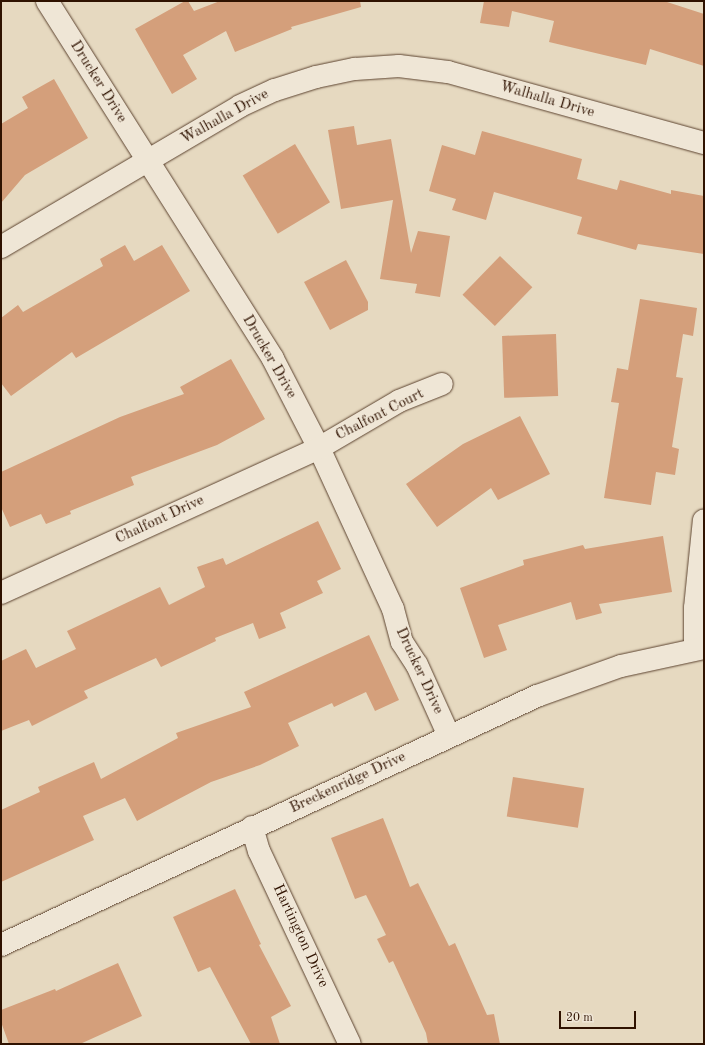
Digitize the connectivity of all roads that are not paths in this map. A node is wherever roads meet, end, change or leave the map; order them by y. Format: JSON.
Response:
{"nodes":[{"id":1,"x":47,"y":1,"type":"edge"},
{"id":2,"x":704,"y":143,"type":"edge"},
{"id":3,"x":148,"y":161,"type":"junction"},
{"id":4,"x":1,"y":247,"type":"edge"},
{"id":5,"x":442,"y":384,"type":"dead end"},
{"id":6,"x":318,"y":448,"type":"junction"},
{"id":7,"x":704,"y":520,"type":"edge"},
{"id":8,"x":1,"y":593,"type":"edge"},
{"id":9,"x":700,"y":649,"type":"edge"},
{"id":10,"x":448,"y":736,"type":"junction"},
{"id":11,"x":252,"y":827,"type":"junction"},
{"id":12,"x":1,"y":945,"type":"edge"},
{"id":13,"x":350,"y":1044,"type":"edge"}],
"edges":[{"from":1,"to":3,"type":"street","name":"Drucker Drive"},
{"from":2,"to":3,"type":"street","name":"Walhalla Drive"},
{"from":3,"to":4,"type":"street","name":"Walhalla Drive"},
{"from":3,"to":6,"type":"street","name":"Drucker Drive"},
{"from":5,"to":6,"type":"street","name":"Chalfont Court"},
{"from":6,"to":8,"type":"street","name":"Chalfont Drive"},
{"from":6,"to":10,"type":"street","name":"Drucker Drive"},
{"from":7,"to":9,"type":"street"},
{"from":9,"to":10,"type":"street","name":"Breckenridge Drive"},
{"from":10,"to":11,"type":"street","name":"Breckenridge Drive"},
{"from":11,"to":12,"type":"street","name":"Breckenridge Drive"},
{"from":11,"to":13,"type":"street","name":"Hartington Drive"}]}
